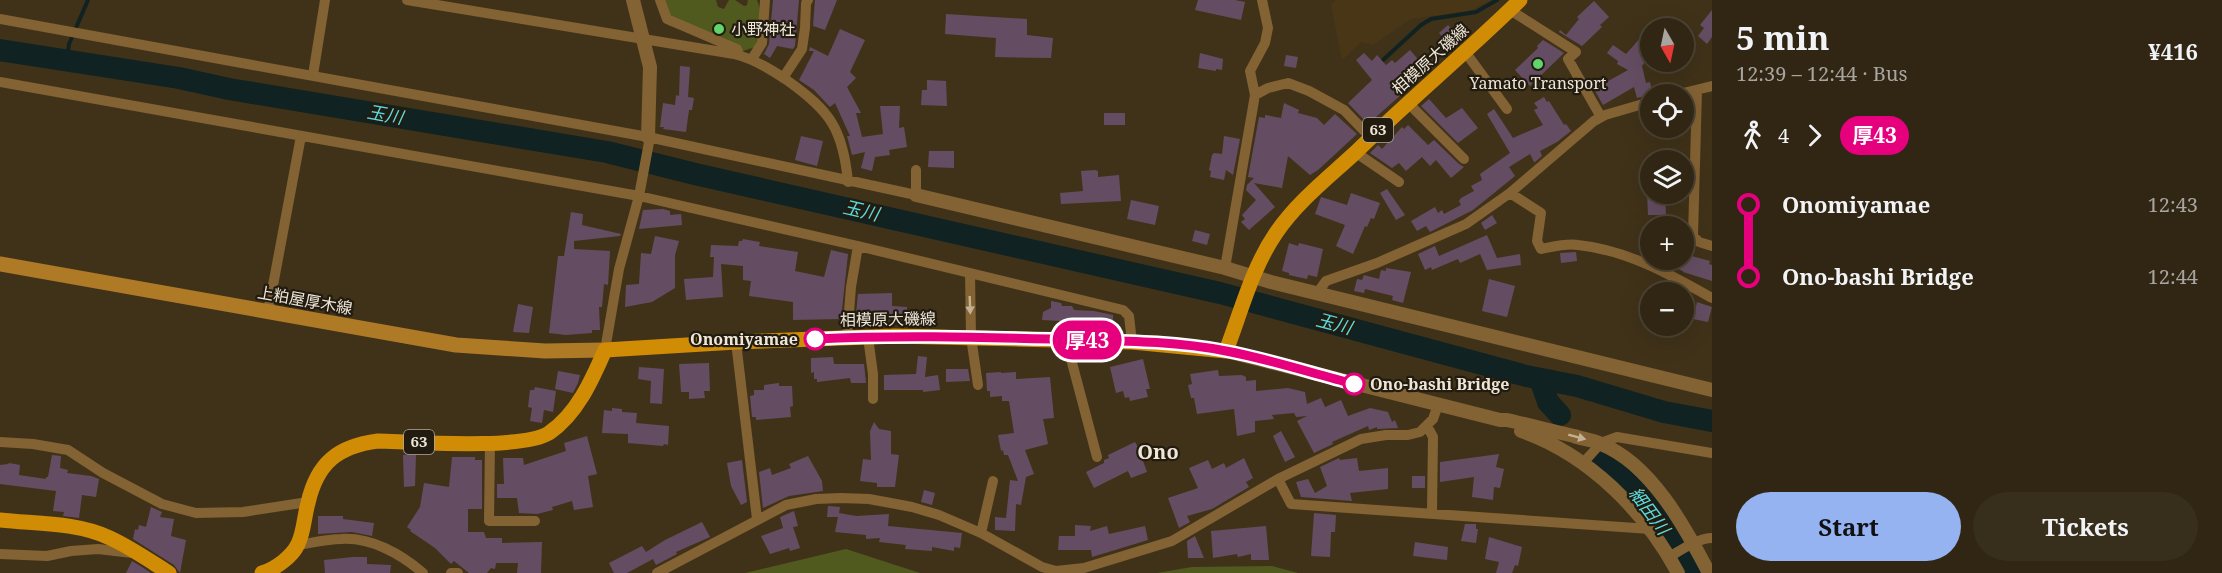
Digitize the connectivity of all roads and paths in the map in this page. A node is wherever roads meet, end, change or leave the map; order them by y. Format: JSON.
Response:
{"nodes":[{"id":1,"x":325,"y":0,"type":"edge"},
{"id":2,"x":407,"y":0,"type":"edge"},
{"id":3,"x":633,"y":0,"type":"edge"},
{"id":4,"x":660,"y":0,"type":"edge"},
{"id":5,"x":765,"y":0,"type":"edge"},
{"id":6,"x":808,"y":0,"type":"edge"},
{"id":7,"x":1262,"y":0,"type":"edge"},
{"id":8,"x":1515,"y":5,"type":"edge"},
{"id":9,"x":0,"y":19,"type":"edge"},
{"id":10,"x":645,"y":40,"type":"junction"},
{"id":11,"x":1466,"y":53,"type":"junction"},
{"id":12,"x":740,"y":56,"type":"junction"},
{"id":13,"x":752,"y":59,"type":"junction"},
{"id":14,"x":312,"y":75,"type":"junction"},
{"id":15,"x":783,"y":78,"type":"junction"},
{"id":16,"x":0,"y":82,"type":"edge"},
{"id":17,"x":1712,"y":86,"type":"edge"},
{"id":18,"x":1697,"y":90,"type":"junction"},
{"id":19,"x":1694,"y":91,"type":"edge"},
{"id":20,"x":1255,"y":95,"type":"junction"},
{"id":21,"x":1408,"y":103,"type":"junction"},
{"id":22,"x":1640,"y":105,"type":"edge"},
{"id":23,"x":1507,"y":109,"type":"dead end"},
{"id":24,"x":1601,"y":117,"type":"junction"},
{"id":25,"x":301,"y":136,"type":"junction"},
{"id":26,"x":1370,"y":137,"type":"junction"},
{"id":27,"x":649,"y":138,"type":"junction"},
{"id":28,"x":1355,"y":152,"type":"junction"},
{"id":29,"x":1464,"y":159,"type":"dead end"},
{"id":30,"x":916,"y":170,"type":"dead end"},
{"id":31,"x":849,"y":182,"type":"junction"},
{"id":32,"x":1399,"y":182,"type":"dead end"},
{"id":33,"x":1510,"y":193,"type":"junction"},
{"id":34,"x":639,"y":195,"type":"junction"},
{"id":35,"x":916,"y":195,"type":"junction"},
{"id":36,"x":858,"y":246,"type":"junction"},
{"id":37,"x":1712,"y":246,"type":"edge"},
{"id":38,"x":0,"y":264,"type":"edge"},
{"id":39,"x":1225,"y":268,"type":"junction"},
{"id":40,"x":970,"y":273,"type":"junction"},
{"id":41,"x":1253,"y":279,"type":"junction"},
{"id":42,"x":1318,"y":292,"type":"junction"},
{"id":43,"x":1712,"y":297,"type":"edge"},
{"id":44,"x":268,"y":312,"type":"junction"},
{"id":45,"x":847,"y":337,"type":"junction"},
{"id":46,"x":868,"y":337,"type":"junction"},
{"id":47,"x":972,"y":337,"type":"junction"},
{"id":48,"x":1066,"y":340,"type":"junction"},
{"id":49,"x":736,"y":342,"type":"junction"},
{"id":50,"x":1132,"y":342,"type":"junction"},
{"id":51,"x":1228,"y":344,"type":"junction"},
{"id":52,"x":605,"y":350,"type":"junction"},
{"id":53,"x":978,"y":385,"type":"dead end"},
{"id":54,"x":1712,"y":390,"type":"edge"},
{"id":55,"x":873,"y":399,"type":"dead end"},
{"id":56,"x":1438,"y":405,"type":"junction"},
{"id":57,"x":1500,"y":420,"type":"junction"},
{"id":58,"x":1427,"y":426,"type":"junction"},
{"id":59,"x":0,"y":442,"type":"edge"},
{"id":60,"x":490,"y":443,"type":"junction"},
{"id":61,"x":1599,"y":445,"type":"junction"},
{"id":62,"x":1712,"y":453,"type":"edge"},
{"id":63,"x":1096,"y":456,"type":"dead end"},
{"id":64,"x":1586,"y":460,"type":"junction"},
{"id":65,"x":1278,"y":479,"type":"junction"},
{"id":66,"x":993,"y":481,"type":"dead end"},
{"id":67,"x":308,"y":502,"type":"junction"},
{"id":68,"x":1432,"y":512,"type":"junction"},
{"id":69,"x":757,"y":519,"type":"junction"},
{"id":70,"x":0,"y":520,"type":"edge"},
{"id":71,"x":535,"y":521,"type":"dead end"},
{"id":72,"x":1650,"y":529,"type":"junction"},
{"id":73,"x":981,"y":533,"type":"junction"},
{"id":74,"x":1712,"y":538,"type":"edge"},
{"id":75,"x":298,"y":545,"type":"junction"},
{"id":76,"x":1690,"y":545,"type":"junction"},
{"id":77,"x":135,"y":553,"type":"junction"},
{"id":78,"x":0,"y":554,"type":"edge"},
{"id":79,"x":1672,"y":555,"type":"junction"},
{"id":80,"x":170,"y":573,"type":"edge"},
{"id":81,"x":262,"y":573,"type":"edge"},
{"id":82,"x":423,"y":573,"type":"edge"},
{"id":83,"x":451,"y":573,"type":"edge"},
{"id":84,"x":458,"y":573,"type":"edge"},
{"id":85,"x":657,"y":573,"type":"edge"},
{"id":86,"x":1678,"y":573,"type":"edge"},
{"id":87,"x":1708,"y":573,"type":"edge"}],
"edges":[{"from":1,"to":14,"type":"street"},
{"from":2,"to":10,"type":"street"},
{"from":3,"to":10,"type":"street"},
{"from":4,"to":12,"type":"street"},
{"from":5,"to":13,"type":"street"},
{"from":6,"to":15,"type":"street"},
{"from":7,"to":20,"type":"street"},
{"from":8,"to":11,"type":"main road","name":"相模原大磯線","number":"63"},
{"from":8,"to":24,"type":"street"},
{"from":9,"to":14,"type":"street"},
{"from":10,"to":12,"type":"street"},
{"from":10,"to":27,"type":"street"},
{"from":11,"to":21,"type":"main road","name":"相模原大磯線","number":"63"},
{"from":11,"to":23,"type":"street"},
{"from":12,"to":13,"type":"street"},
{"from":13,"to":15,"type":"street"},
{"from":14,"to":27,"type":"street"},
{"from":15,"to":31,"type":"street"},
{"from":16,"to":25,"type":"street"},
{"from":17,"to":18,"type":"street"},
{"from":18,"to":19,"type":"street"},
{"from":18,"to":37,"type":"street"},
{"from":20,"to":26,"type":"street"},
{"from":20,"to":39,"type":"street"},
{"from":21,"to":26,"type":"main road","name":"相模原大磯線","number":"63"},
{"from":21,"to":29,"type":"street"},
{"from":22,"to":24,"type":"street"},
{"from":24,"to":33,"type":"street"},
{"from":25,"to":34,"type":"street"},
{"from":25,"to":44,"type":"street"},
{"from":26,"to":28,"type":"main road","name":"相模原大磯線","number":"63"},
{"from":27,"to":31,"type":"street"},
{"from":27,"to":34,"type":"street"},
{"from":28,"to":32,"type":"street"},
{"from":28,"to":41,"type":"main road","name":"相模原大磯線","number":"63"},
{"from":30,"to":35,"type":"street"},
{"from":31,"to":35,"type":"street"},
{"from":33,"to":42,"type":"street"},
{"from":33,"to":43,"type":"street"},
{"from":34,"to":36,"type":"street"},
{"from":34,"to":52,"type":"street"},
{"from":35,"to":39,"type":"street"},
{"from":36,"to":40,"type":"street"},
{"from":36,"to":45,"type":"street"},
{"from":38,"to":44,"type":"main road","name":"上粕屋厚木線"},
{"from":39,"to":41,"type":"street"},
{"from":40,"to":47,"type":"street","one_way":true},
{"from":40,"to":50,"type":"street"},
{"from":41,"to":42,"type":"street"},
{"from":41,"to":51,"type":"main road","number":"63"},
{"from":42,"to":54,"type":"street"},
{"from":44,"to":52,"type":"main road","name":"上粕屋厚木線"},
{"from":45,"to":46,"type":"main road","name":"相模原大磯線"},
{"from":45,"to":49,"type":"main road","name":"相模原大磯線"},
{"from":46,"to":47,"type":"main road","name":"相模原大磯線"},
{"from":46,"to":55,"type":"street"},
{"from":47,"to":48,"type":"main road","name":"相模原大磯線"},
{"from":47,"to":53,"type":"street"},
{"from":48,"to":50,"type":"main road","name":"相模原大磯線"},
{"from":48,"to":63,"type":"street"},
{"from":49,"to":52,"type":"main road","name":"相模原大磯線"},
{"from":49,"to":69,"type":"street"},
{"from":50,"to":51,"type":"main road","name":"相模原大磯線"},
{"from":51,"to":56,"type":"street"},
{"from":52,"to":60,"type":"main road","number":"63"},
{"from":56,"to":57,"type":"street"},
{"from":56,"to":58,"type":"street"},
{"from":57,"to":61,"type":"street","one_way":true},
{"from":57,"to":64,"type":"street"},
{"from":58,"to":65,"type":"street"},
{"from":58,"to":68,"type":"street"},
{"from":59,"to":67,"type":"street"},
{"from":60,"to":67,"type":"main road","number":"63"},
{"from":60,"to":71,"type":"street"},
{"from":61,"to":62,"type":"street"},
{"from":61,"to":64,"type":"street"},
{"from":61,"to":76,"type":"street"},
{"from":64,"to":72,"type":"street"},
{"from":65,"to":68,"type":"street"},
{"from":65,"to":73,"type":"street"},
{"from":66,"to":73,"type":"street"},
{"from":67,"to":75,"type":"main road","number":"63"},
{"from":68,"to":72,"type":"street"},
{"from":69,"to":73,"type":"street"},
{"from":69,"to":85,"type":"street"},
{"from":70,"to":77,"type":"main road"},
{"from":72,"to":79,"type":"street"},
{"from":74,"to":76,"type":"street"},
{"from":75,"to":81,"type":"main road"},
{"from":75,"to":82,"type":"street"},
{"from":76,"to":79,"type":"street"},
{"from":76,"to":87,"type":"street"},
{"from":77,"to":78,"type":"street"},
{"from":77,"to":80,"type":"main road"},
{"from":79,"to":86,"type":"street"},
{"from":83,"to":84,"type":"street"}]}
